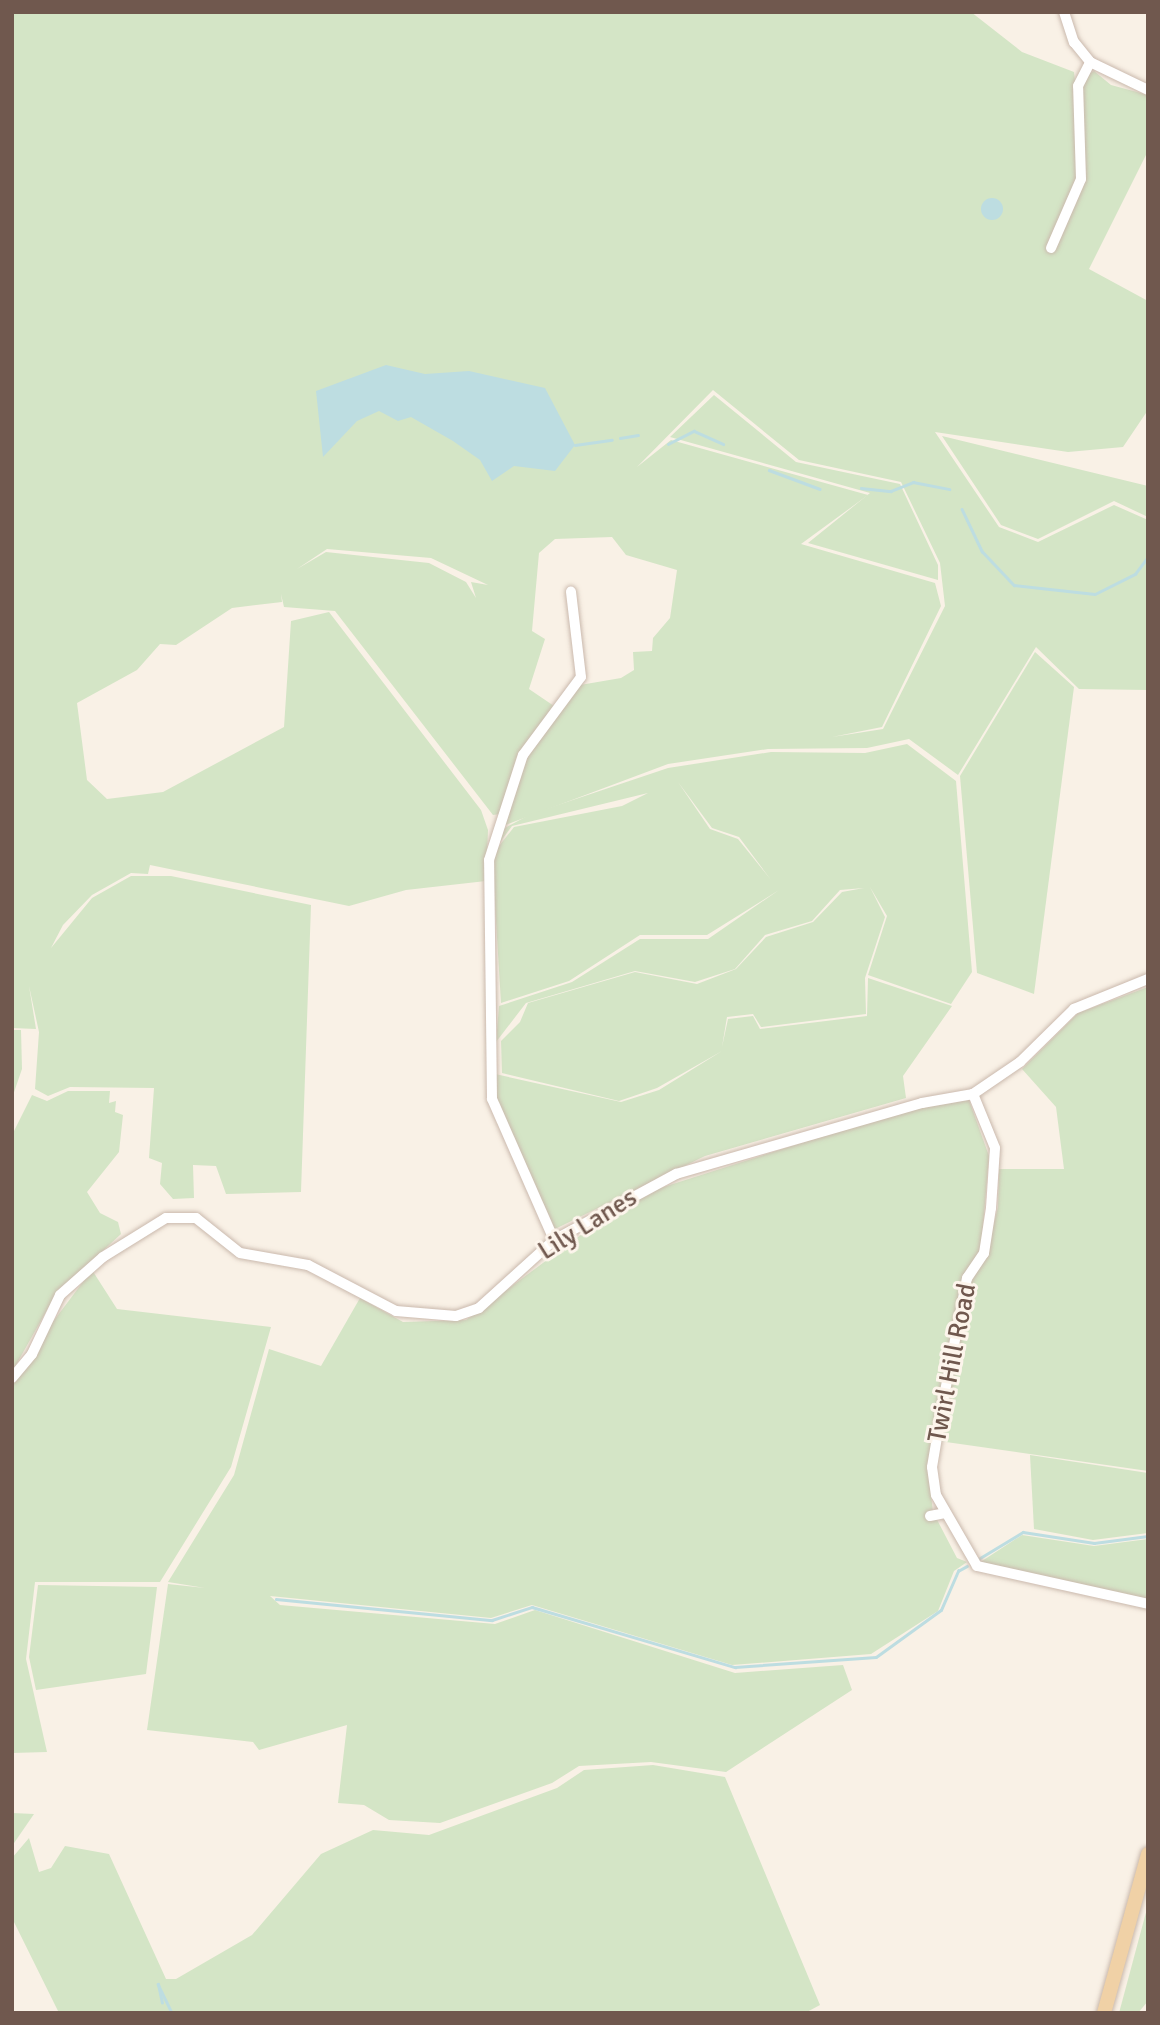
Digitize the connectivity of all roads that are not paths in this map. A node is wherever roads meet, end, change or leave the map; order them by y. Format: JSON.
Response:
{"nodes":[{"id":1,"x":1064,"y":12,"type":"edge"},
{"id":2,"x":1090,"y":62,"type":"junction"},
{"id":3,"x":1148,"y":90,"type":"edge"},
{"id":4,"x":1051,"y":248,"type":"dead end"},
{"id":5,"x":571,"y":592,"type":"dead end"},
{"id":6,"x":1148,"y":979,"type":"edge"},
{"id":7,"x":973,"y":1094,"type":"junction"},
{"id":8,"x":554,"y":1240,"type":"junction"},
{"id":9,"x":12,"y":1378,"type":"edge"},
{"id":10,"x":945,"y":1513,"type":"junction"},
{"id":11,"x":930,"y":1516,"type":"dead end"},
{"id":12,"x":1148,"y":1604,"type":"edge"},
{"id":13,"x":1148,"y":1854,"type":"edge"},
{"id":14,"x":1104,"y":2013,"type":"edge"}],
"edges":[{"from":1,"to":2,"type":"street"},
{"from":2,"to":3,"type":"street"},
{"from":2,"to":4,"type":"street"},
{"from":5,"to":8,"type":"street"},
{"from":6,"to":7,"type":"street","name":"Lily Lanes"},
{"from":7,"to":8,"type":"street","name":"Lily Lanes"},
{"from":7,"to":10,"type":"street","name":"Twirl Hill Road"},
{"from":8,"to":9,"type":"street","name":"Lily Lanes"},
{"from":10,"to":11,"type":"street"},
{"from":10,"to":12,"type":"street","name":"Twirl Hill Road"},
{"from":13,"to":14,"type":"main road"}]}
